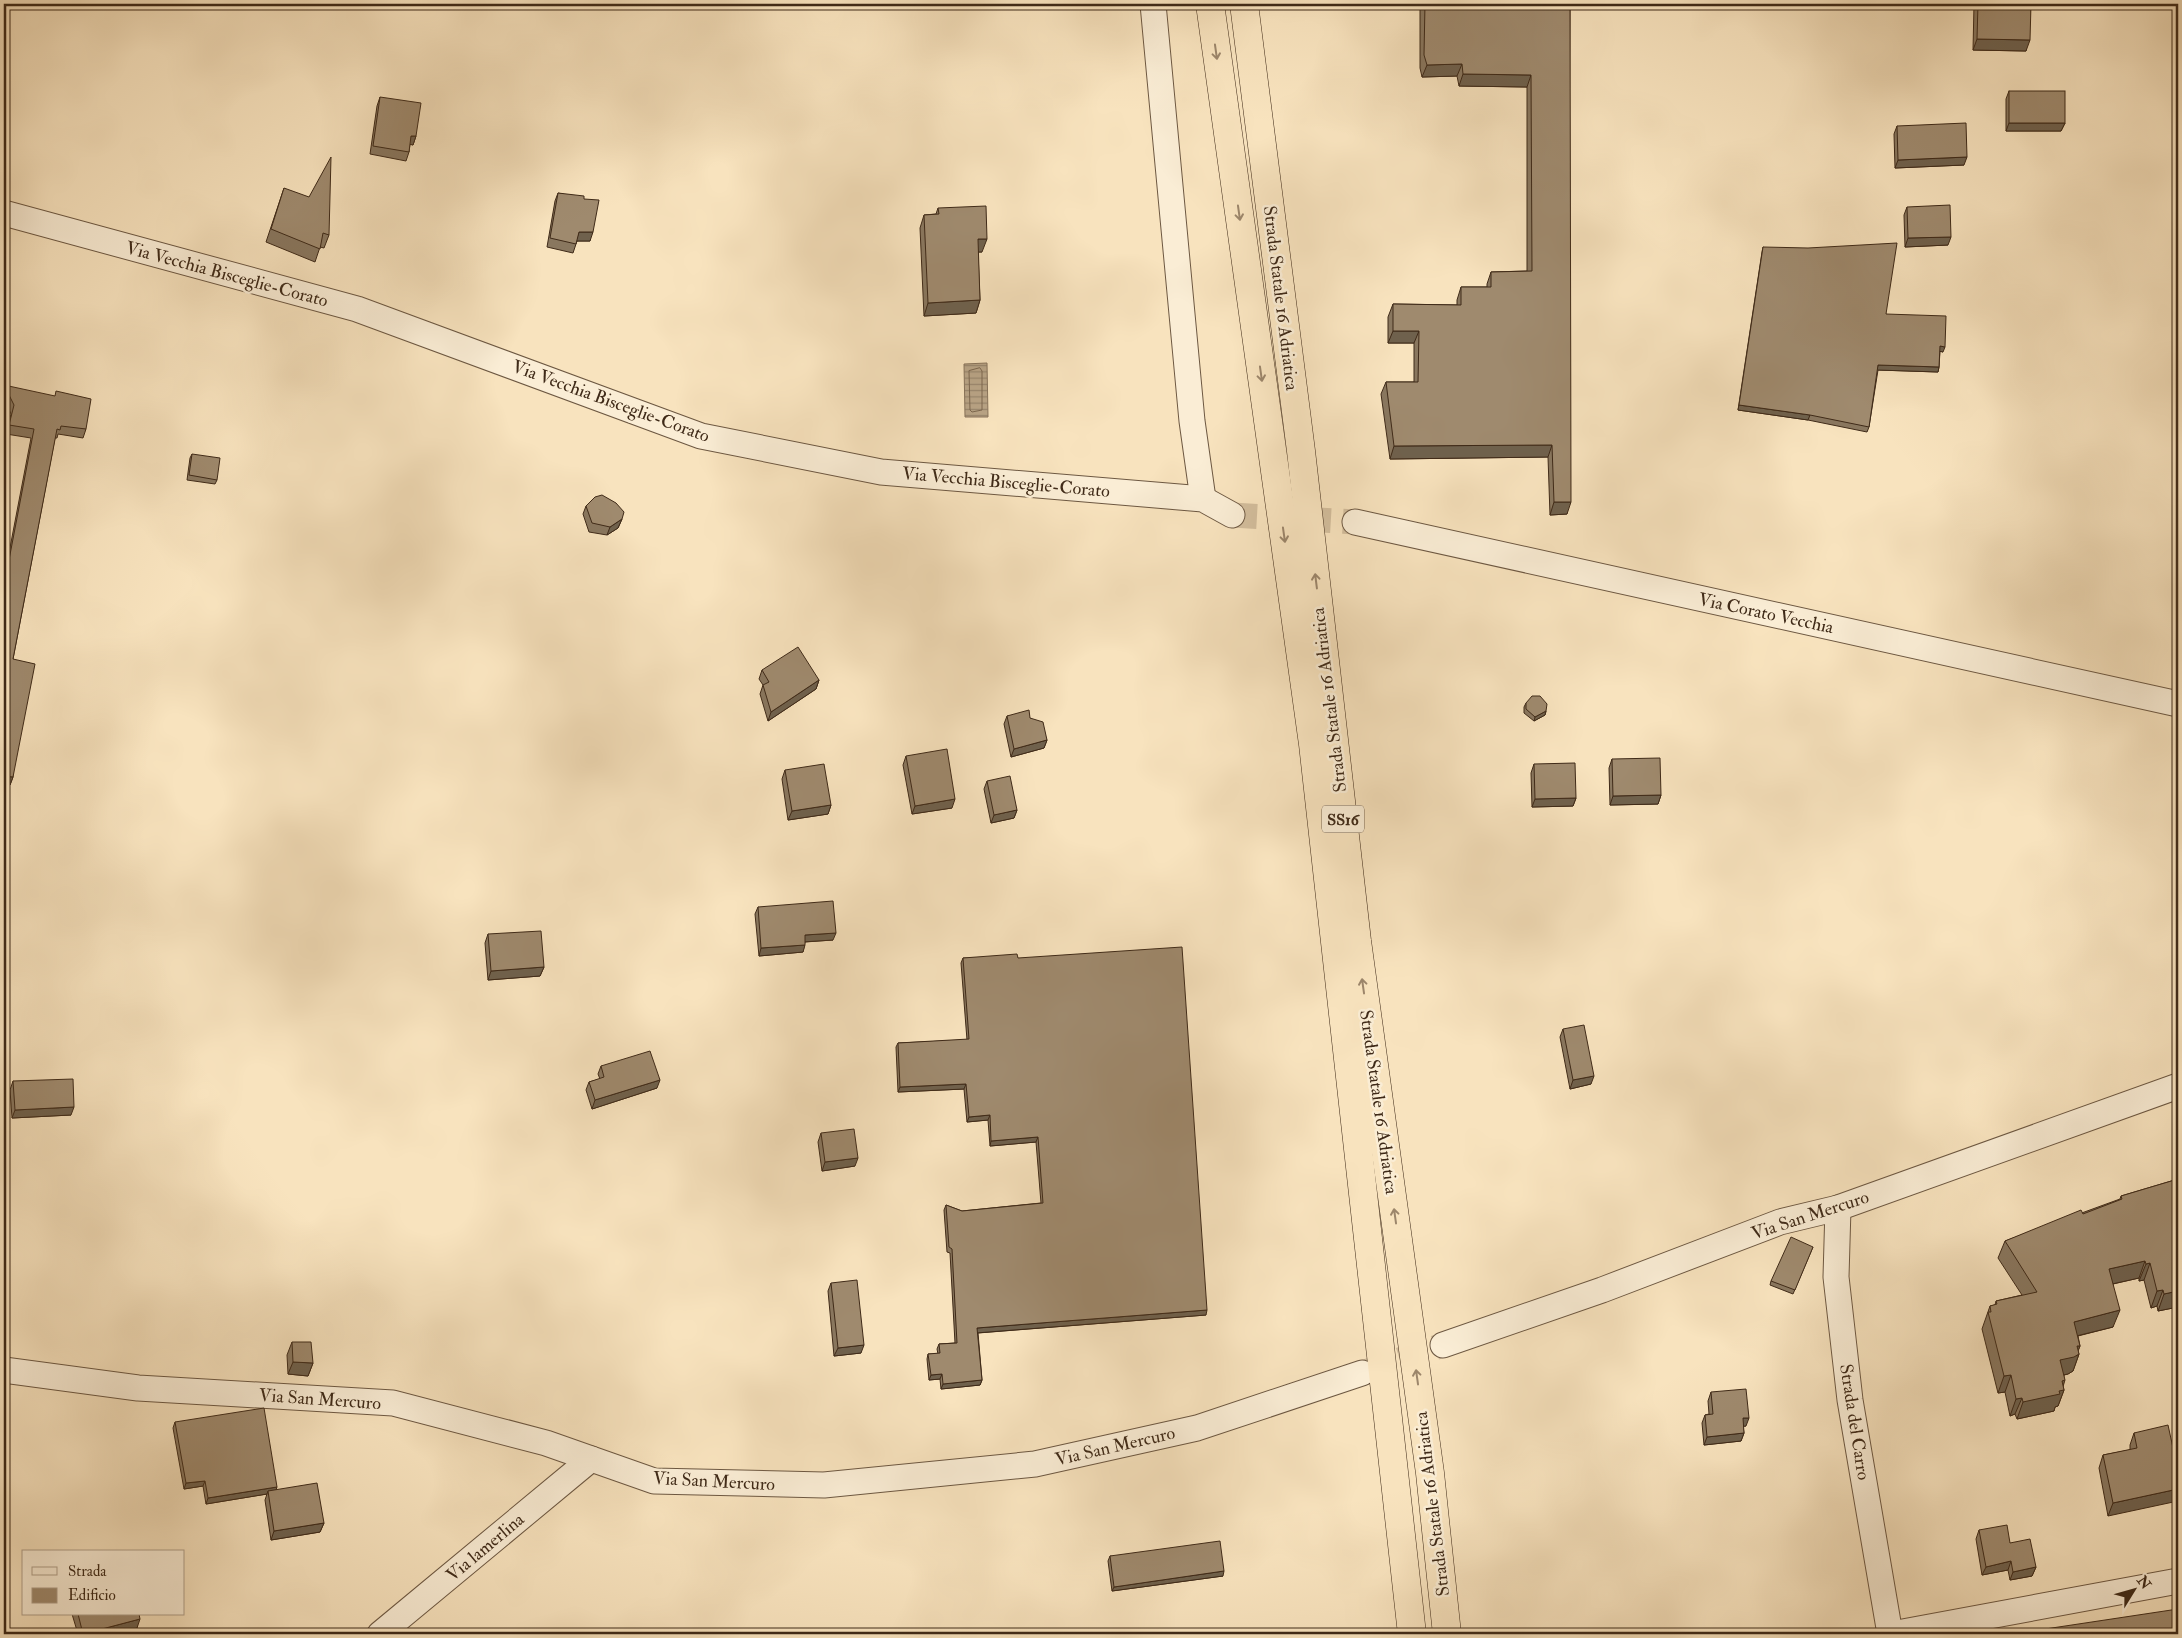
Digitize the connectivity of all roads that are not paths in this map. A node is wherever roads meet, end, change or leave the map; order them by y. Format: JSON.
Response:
{"nodes":[{"id":1,"x":1153,"y":4,"type":"edge"},
{"id":2,"x":1210,"y":4,"type":"edge"},
{"id":3,"x":1244,"y":4,"type":"edge"},
{"id":4,"x":4,"y":213,"type":"edge"},
{"id":5,"x":1203,"y":499,"type":"junction"},
{"id":6,"x":1232,"y":515,"type":"tunnel mouth"},
{"id":7,"x":1355,"y":522,"type":"tunnel mouth"},
{"id":8,"x":2178,"y":704,"type":"edge"},
{"id":9,"x":2178,"y":1086,"type":"edge"},
{"id":10,"x":1838,"y":1208,"type":"junction"},
{"id":11,"x":1443,"y":1345,"type":"tunnel mouth"},
{"id":12,"x":4,"y":1370,"type":"edge"},
{"id":13,"x":1362,"y":1373,"type":"tunnel mouth"},
{"id":14,"x":591,"y":1459,"type":"junction"},
{"id":15,"x":2178,"y":1581,"type":"edge"},
{"id":16,"x":380,"y":1634,"type":"edge"},
{"id":17,"x":1412,"y":1634,"type":"edge"},
{"id":18,"x":1447,"y":1634,"type":"edge"},
{"id":19,"x":1891,"y":1634,"type":"edge"}],
"edges":[{"from":1,"to":5,"type":"street"},
{"from":2,"to":17,"type":"highway","name":"Strada Statale 16 Adriatica","number":"SS16","one_way":true},
{"from":18,"to":3,"type":"highway","name":"Strada Statale 16 Adriatica","number":"SS16","one_way":true},
{"from":4,"to":5,"type":"street","name":"Via Vecchia Bisceglie-Corato"},
{"from":5,"to":6,"type":"street","name":"Via Vecchia Bisceglie-Corato"},
{"from":7,"to":8,"type":"street","name":"Via Corato Vecchia"},
{"from":9,"to":10,"type":"street","name":"Via San Mercuro"},
{"from":10,"to":11,"type":"street","name":"Via San Mercuro"},
{"from":10,"to":19,"type":"street","name":"Strada del Carro"},
{"from":12,"to":14,"type":"street","name":"Via San Mercuro"},
{"from":13,"to":14,"type":"street","name":"Via San Mercuro"},
{"from":14,"to":16,"type":"street","name":"Via lamerlina"},
{"from":15,"to":19,"type":"street"}]}
